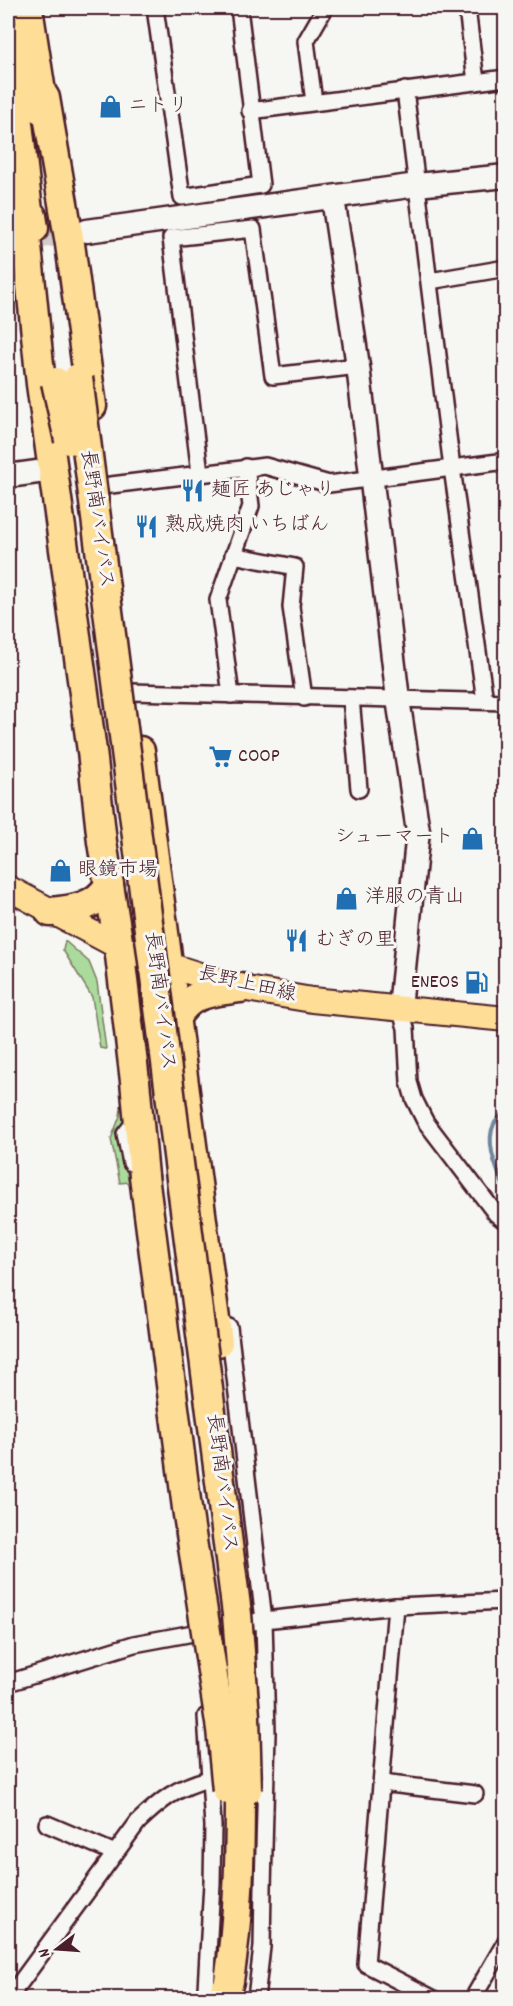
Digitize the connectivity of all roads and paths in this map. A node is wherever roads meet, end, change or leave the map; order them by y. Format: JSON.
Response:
{"nodes":[{"id":1,"x":28,"y":8,"type":"edge"},
{"id":2,"x":155,"y":8,"type":"edge"},
{"id":3,"x":239,"y":8,"type":"edge"},
{"id":4,"x":325,"y":8,"type":"edge"},
{"id":5,"x":467,"y":8,"type":"edge"},
{"id":6,"x":8,"y":35,"type":"edge"},
{"id":7,"x":506,"y":78,"type":"edge"},
{"id":8,"x":476,"y":82,"type":"junction"},
{"id":9,"x":405,"y":90,"type":"junction"},
{"id":10,"x":41,"y":92,"type":"junction"},
{"id":11,"x":314,"y":102,"type":"junction"},
{"id":12,"x":250,"y":111,"type":"junction"},
{"id":13,"x":506,"y":176,"type":"edge"},
{"id":14,"x":417,"y":185,"type":"junction"},
{"id":15,"x":333,"y":198,"type":"junction"},
{"id":16,"x":28,"y":211,"type":"junction"},
{"id":17,"x":87,"y":231,"type":"tunnel mouth"},
{"id":18,"x":506,"y":268,"type":"edge"},
{"id":19,"x":430,"y":281,"type":"junction"},
{"id":20,"x":358,"y":366,"type":"junction"},
{"id":21,"x":67,"y":380,"type":"junction"},
{"id":22,"x":506,"y":461,"type":"edge"},
{"id":23,"x":246,"y":467,"type":"junction"},
{"id":24,"x":452,"y":468,"type":"junction"},
{"id":25,"x":52,"y":470,"type":"junction"},
{"id":26,"x":200,"y":473,"type":"junction"},
{"id":27,"x":8,"y":476,"type":"edge"},
{"id":28,"x":371,"y":478,"type":"junction"},
{"id":29,"x":103,"y":486,"type":"junction"},
{"id":30,"x":233,"y":555,"type":"junction"},
{"id":31,"x":131,"y":692,"type":"junction"},
{"id":32,"x":231,"y":695,"type":"junction"},
{"id":33,"x":304,"y":698,"type":"junction"},
{"id":34,"x":351,"y":698,"type":"junction"},
{"id":35,"x":398,"y":699,"type":"junction"},
{"id":36,"x":485,"y":701,"type":"junction"},
{"id":37,"x":506,"y":702,"type":"edge"},
{"id":38,"x":359,"y":789,"type":"dead end"},
{"id":39,"x":109,"y":885,"type":"junction"},
{"id":40,"x":8,"y":888,"type":"edge"},
{"id":41,"x":50,"y":912,"type":"junction"},
{"id":42,"x":118,"y":946,"type":"junction"},
{"id":43,"x":168,"y":965,"type":"junction"},
{"id":44,"x":241,"y":988,"type":"junction"},
{"id":45,"x":400,"y":1008,"type":"junction"},
{"id":46,"x":175,"y":1019,"type":"junction"},
{"id":47,"x":506,"y":1019,"type":"edge"},
{"id":48,"x":186,"y":1097,"type":"junction"},
{"id":49,"x":137,"y":1105,"type":"junction"},
{"id":50,"x":191,"y":1126,"type":"junction"},
{"id":51,"x":506,"y":1222,"type":"edge"},
{"id":52,"x":506,"y":1601,"type":"edge"},
{"id":53,"x":396,"y":1606,"type":"junction"},
{"id":54,"x":264,"y":1620,"type":"junction"},
{"id":55,"x":194,"y":1632,"type":"junction"},
{"id":56,"x":8,"y":1683,"type":"edge"},
{"id":57,"x":245,"y":1716,"type":"junction"},
{"id":58,"x":381,"y":1784,"type":"junction"},
{"id":59,"x":231,"y":1787,"type":"junction"},
{"id":60,"x":475,"y":1794,"type":"dead end"},
{"id":61,"x":47,"y":1824,"type":"dead end"},
{"id":62,"x":115,"y":1853,"type":"junction"},
{"id":63,"x":506,"y":1941,"type":"edge"},
{"id":64,"x":12,"y":1997,"type":"edge"},
{"id":65,"x":225,"y":1997,"type":"edge"},
{"id":66,"x":255,"y":1998,"type":"edge"},
{"id":67,"x":432,"y":1998,"type":"edge"},
{"id":68,"x":472,"y":1998,"type":"edge"}],
"edges":[{"from":1,"to":10,"type":"highway","name":"長野南バイパス"},
{"from":2,"to":12,"type":"street"},
{"from":3,"to":12,"type":"street"},
{"from":4,"to":11,"type":"street"},
{"from":5,"to":8,"type":"street"},
{"from":6,"to":16,"type":"highway","name":"長野南バイパス"},
{"from":7,"to":8,"type":"street"},
{"from":8,"to":9,"type":"street"},
{"from":9,"to":11,"type":"street"},
{"from":9,"to":14,"type":"street"},
{"from":10,"to":21,"type":"highway","name":"長野南バイパス"},
{"from":10,"to":29,"type":"highway"},
{"from":11,"to":12,"type":"street"},
{"from":13,"to":14,"type":"street"},
{"from":14,"to":15,"type":"street"},
{"from":14,"to":19,"type":"street"},
{"from":15,"to":17,"type":"street"},
{"from":15,"to":20,"type":"street"},
{"from":16,"to":21,"type":"highway","name":"長野南バイパス"},
{"from":16,"to":25,"type":"highway"},
{"from":18,"to":19,"type":"street"},
{"from":19,"to":24,"type":"street"},
{"from":20,"to":26,"type":"street"},
{"from":20,"to":28,"type":"street"},
{"from":21,"to":57,"type":"highway","name":"長野南バイパス","bridge":true},
{"from":21,"to":59,"type":"highway","name":"長野南バイパス","bridge":true},
{"from":22,"to":24,"type":"street"},
{"from":23,"to":26,"type":"street"},
{"from":23,"to":28,"type":"street"},
{"from":23,"to":30,"type":"street"},
{"from":24,"to":28,"type":"street"},
{"from":24,"to":36,"type":"street"},
{"from":25,"to":27,"type":"street"},
{"from":25,"to":39,"type":"highway"},
{"from":26,"to":29,"type":"street"},
{"from":28,"to":35,"type":"street"},
{"from":29,"to":31,"type":"highway"},
{"from":30,"to":32,"type":"street"},
{"from":30,"to":33,"type":"street"},
{"from":31,"to":32,"type":"street"},
{"from":31,"to":43,"type":"highway"},
{"from":32,"to":33,"type":"street"},
{"from":33,"to":34,"type":"street"},
{"from":34,"to":35,"type":"street"},
{"from":34,"to":38,"type":"street"},
{"from":35,"to":36,"type":"street"},
{"from":35,"to":45,"type":"street"},
{"from":36,"to":37,"type":"street"},
{"from":39,"to":41,"type":"highway"},
{"from":39,"to":42,"type":"highway"},
{"from":40,"to":41,"type":"main road","name":"長野上田線"},
{"from":41,"to":42,"type":"main road","name":"長野上田線"},
{"from":42,"to":43,"type":"main road","name":"長野上田線"},
{"from":42,"to":49,"type":"highway"},
{"from":43,"to":44,"type":"main road","name":"長野上田線"},
{"from":43,"to":46,"type":"highway"},
{"from":44,"to":45,"type":"main road","name":"長野上田線"},
{"from":44,"to":46,"type":"highway"},
{"from":45,"to":47,"type":"main road","name":"長野上田線"},
{"from":45,"to":51,"type":"street"},
{"from":46,"to":48,"type":"highway"},
{"from":48,"to":49,"type":"highway"},
{"from":48,"to":50,"type":"highway"},
{"from":49,"to":55,"type":"street"},
{"from":49,"to":59,"type":"highway","bridge":true},
{"from":50,"to":54,"type":"street"},
{"from":50,"to":57,"type":"highway"},
{"from":52,"to":53,"type":"street"},
{"from":53,"to":54,"type":"street"},
{"from":53,"to":58,"type":"street"},
{"from":54,"to":55,"type":"street"},
{"from":54,"to":66,"type":"street"},
{"from":55,"to":56,"type":"street"},
{"from":55,"to":59,"type":"street"},
{"from":57,"to":59,"type":"highway","name":"長野南バイパス","bridge":true},
{"from":58,"to":60,"type":"street"},
{"from":58,"to":67,"type":"street"},
{"from":59,"to":62,"type":"street"},
{"from":59,"to":65,"type":"highway","name":"長野南バイパス"},
{"from":61,"to":62,"type":"street"},
{"from":62,"to":64,"type":"street"},
{"from":63,"to":68,"type":"street"}]}
